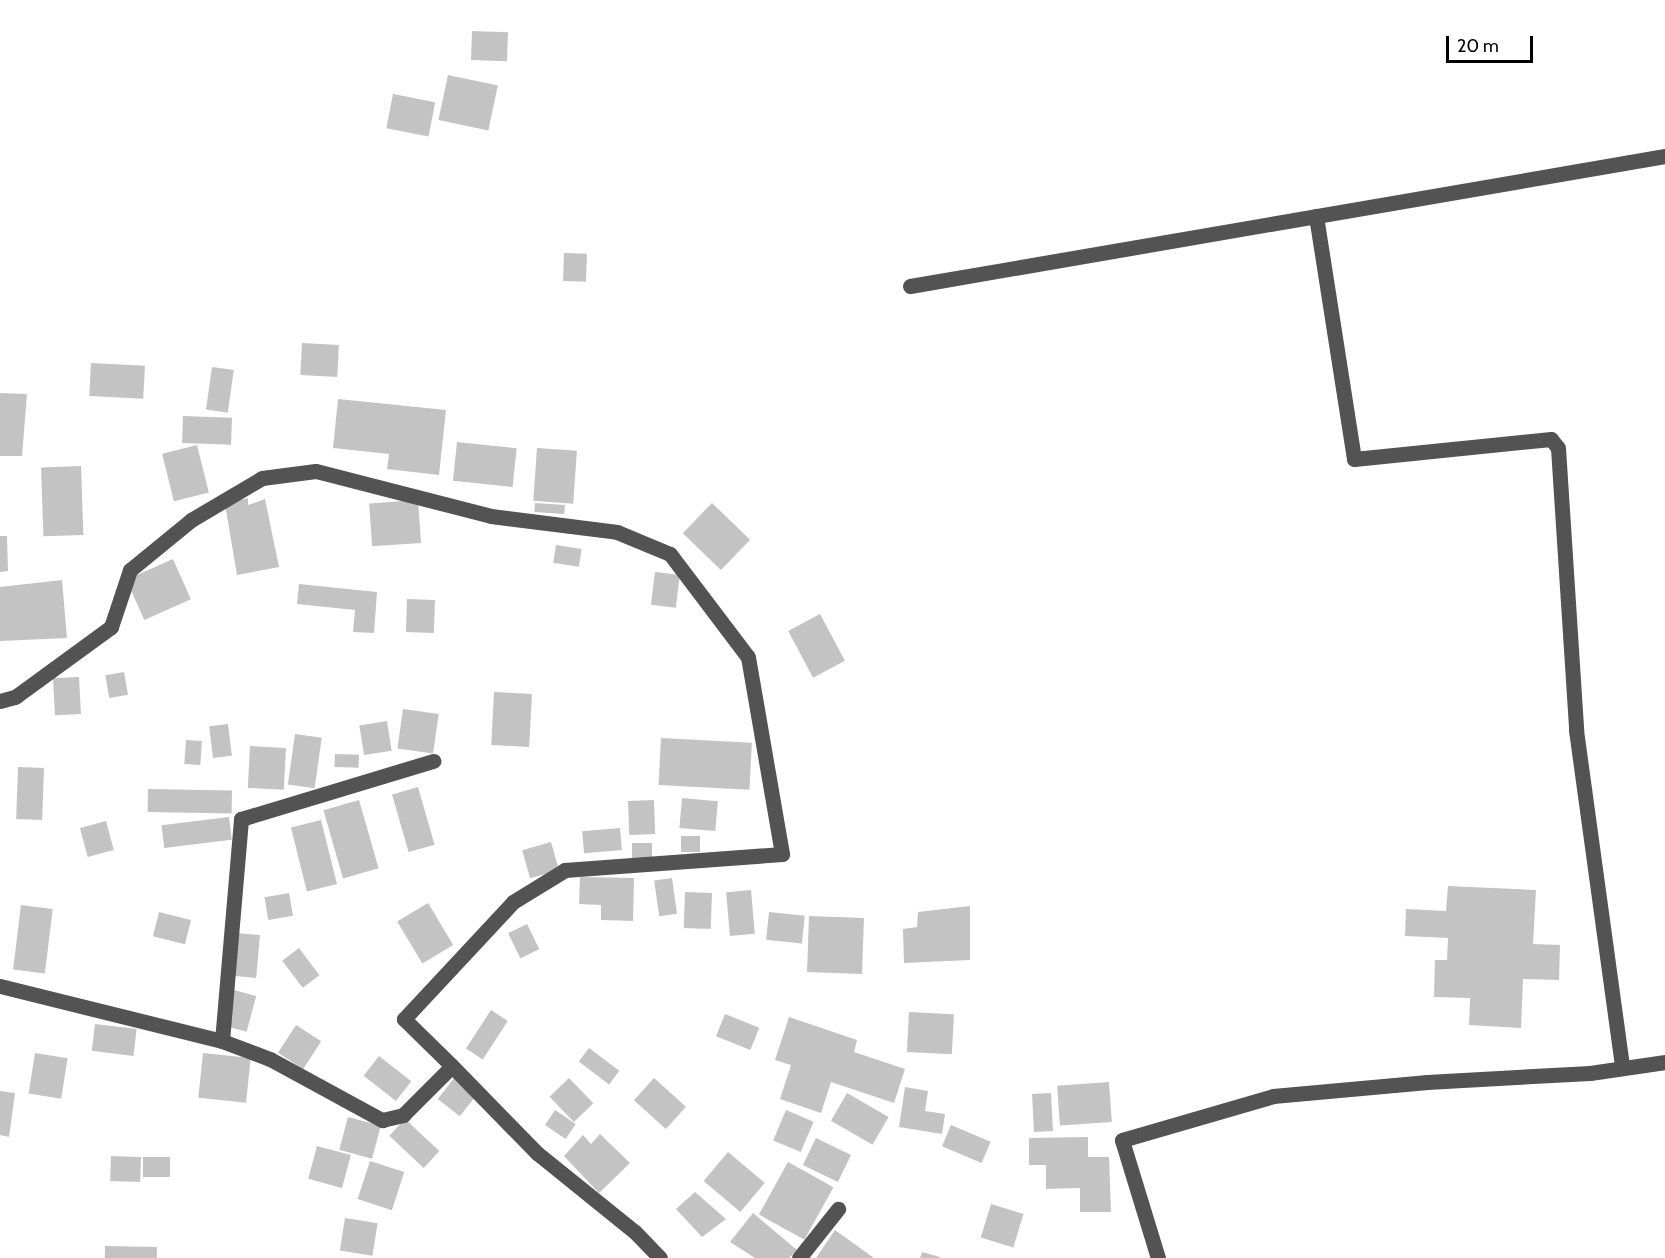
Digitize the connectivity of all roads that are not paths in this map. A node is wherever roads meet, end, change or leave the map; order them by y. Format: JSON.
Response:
{"nodes":[{"id":1,"x":1665,"y":156,"type":"edge"},
{"id":2,"x":1316,"y":216,"type":"junction"},
{"id":3,"x":910,"y":285,"type":"dead end"},
{"id":4,"x":0,"y":701,"type":"edge"},
{"id":5,"x":433,"y":761,"type":"dead end"},
{"id":6,"x":0,"y":986,"type":"edge"},
{"id":7,"x":222,"y":1041,"type":"junction"},
{"id":8,"x":1665,"y":1062,"type":"edge"},
{"id":9,"x":452,"y":1066,"type":"junction"},
{"id":10,"x":1622,"y":1068,"type":"junction"},
{"id":11,"x":838,"y":1209,"type":"dead end"},
{"id":12,"x":660,"y":1258,"type":"edge"},
{"id":13,"x":799,"y":1258,"type":"edge"},
{"id":14,"x":1158,"y":1258,"type":"edge"}],
"edges":[{"from":1,"to":2,"type":"street"},
{"from":2,"to":3,"type":"street"},
{"from":2,"to":10,"type":"street"},
{"from":4,"to":9,"type":"street"},
{"from":5,"to":7,"type":"street"},
{"from":6,"to":7,"type":"street"},
{"from":7,"to":9,"type":"street"},
{"from":8,"to":10,"type":"street"},
{"from":9,"to":12,"type":"street"},
{"from":10,"to":14,"type":"street"},
{"from":11,"to":13,"type":"street"}]}
